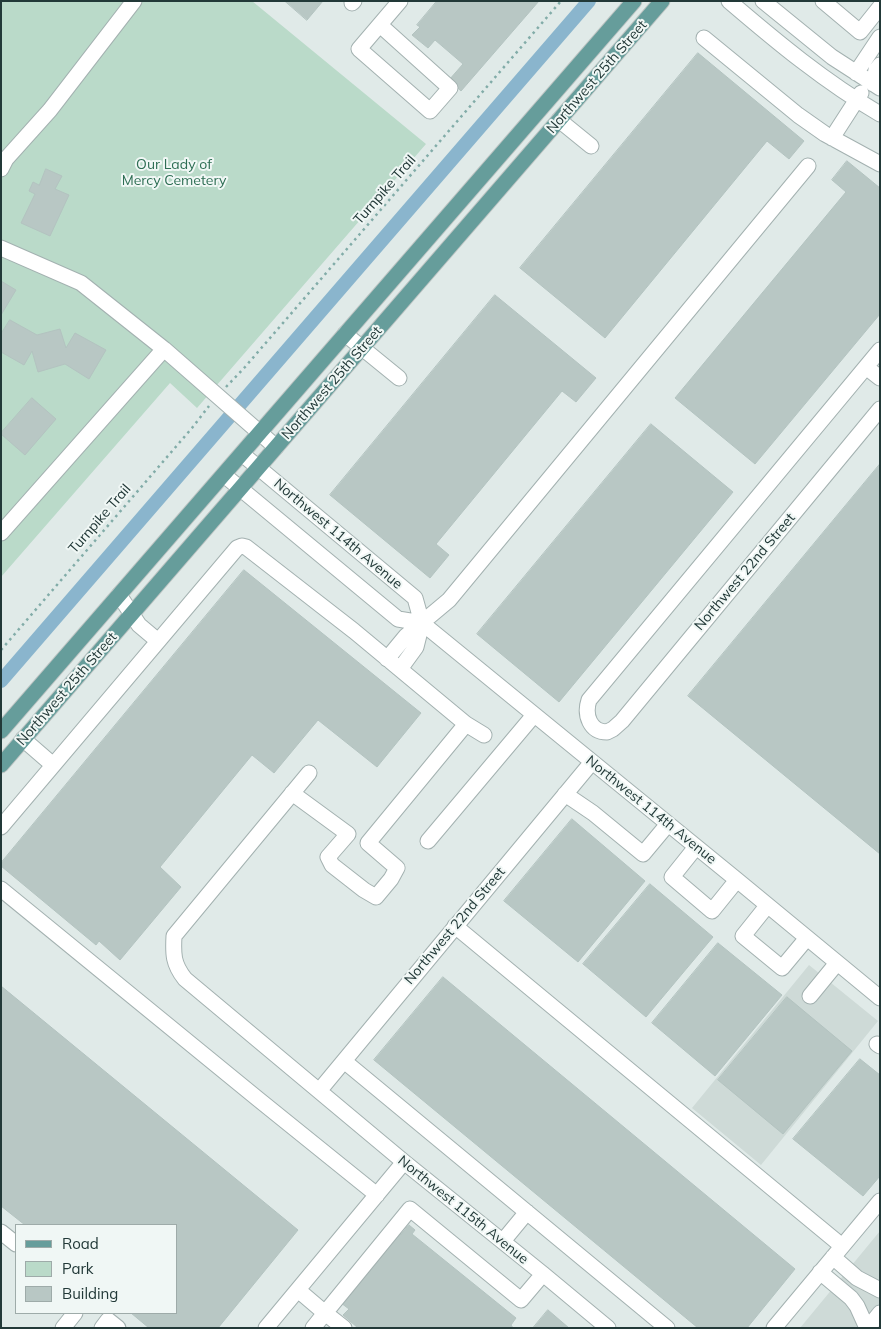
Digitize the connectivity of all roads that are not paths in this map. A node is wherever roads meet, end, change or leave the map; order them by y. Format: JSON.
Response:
{"nodes":[{"id":1,"x":134,"y":1,"type":"edge"},
{"id":2,"x":400,"y":1,"type":"edge"},
{"id":3,"x":634,"y":1,"type":"edge"},
{"id":4,"x":662,"y":1,"type":"edge"},
{"id":5,"x":729,"y":1,"type":"edge"},
{"id":6,"x":763,"y":1,"type":"edge"},
{"id":7,"x":823,"y":1,"type":"edge"},
{"id":8,"x":880,"y":7,"type":"edge"},
{"id":9,"x":380,"y":25,"type":"junction"},
{"id":10,"x":880,"y":37,"type":"edge"},
{"id":11,"x":704,"y":38,"type":"dead end"},
{"id":12,"x":880,"y":65,"type":"edge"},
{"id":13,"x":869,"y":81,"type":"edge"},
{"id":14,"x":857,"y":100,"type":"junction"},
{"id":15,"x":880,"y":114,"type":"edge"},
{"id":16,"x":559,"y":120,"type":"junction"},
{"id":17,"x":832,"y":138,"type":"junction"},
{"id":18,"x":591,"y":146,"type":"dead end"},
{"id":19,"x":880,"y":164,"type":"edge"},
{"id":20,"x":808,"y":166,"type":"dead end"},
{"id":21,"x":1,"y":169,"type":"edge"},
{"id":22,"x":1,"y":248,"type":"edge"},
{"id":23,"x":346,"y":334,"type":"junction"},
{"id":24,"x":362,"y":348,"type":"junction"},
{"id":25,"x":164,"y":350,"type":"junction"},
{"id":26,"x":880,"y":350,"type":"edge"},
{"id":27,"x":866,"y":367,"type":"junction"},
{"id":28,"x":399,"y":378,"type":"dead end"},
{"id":29,"x":880,"y":378,"type":"edge"},
{"id":30,"x":880,"y":409,"type":"edge"},
{"id":31,"x":260,"y":433,"type":"junction"},
{"id":32,"x":276,"y":447,"type":"junction"},
{"id":33,"x":242,"y":454,"type":"junction"},
{"id":34,"x":258,"y":468,"type":"junction"},
{"id":35,"x":224,"y":475,"type":"junction"},
{"id":36,"x":240,"y":489,"type":"junction"},
{"id":37,"x":1,"y":533,"type":"edge"},
{"id":38,"x":119,"y":595,"type":"junction"},
{"id":39,"x":132,"y":614,"type":"junction"},
{"id":40,"x":422,"y":623,"type":"junction"},
{"id":41,"x":158,"y":641,"type":"junction"},
{"id":42,"x":388,"y":659,"type":"junction"},
{"id":43,"x":400,"y":669,"type":"junction"},
{"id":44,"x":534,"y":715,"type":"junction"},
{"id":45,"x":466,"y":724,"type":"junction"},
{"id":46,"x":1,"y":731,"type":"edge"},
{"id":47,"x":484,"y":735,"type":"dead end"},
{"id":48,"x":24,"y":739,"type":"junction"},
{"id":49,"x":592,"y":762,"type":"junction"},
{"id":50,"x":1,"y":764,"type":"edge"},
{"id":51,"x":54,"y":765,"type":"junction"},
{"id":52,"x":309,"y":773,"type":"dead end"},
{"id":53,"x":292,"y":793,"type":"junction"},
{"id":54,"x":565,"y":794,"type":"junction"},
{"id":55,"x":668,"y":824,"type":"junction"},
{"id":56,"x":1,"y":827,"type":"edge"},
{"id":57,"x":348,"y":834,"type":"junction"},
{"id":58,"x":428,"y":841,"type":"dead end"},
{"id":59,"x":368,"y":843,"type":"junction"},
{"id":60,"x":696,"y":847,"type":"junction"},
{"id":61,"x":737,"y":880,"type":"junction"},
{"id":62,"x":1,"y":889,"type":"edge"},
{"id":63,"x":767,"y":906,"type":"junction"},
{"id":64,"x":455,"y":926,"type":"junction"},
{"id":65,"x":807,"y":938,"type":"junction"},
{"id":66,"x":837,"y":963,"type":"junction"},
{"id":67,"x":810,"y":996,"type":"dead end"},
{"id":68,"x":880,"y":998,"type":"edge"},
{"id":69,"x":344,"y":1061,"type":"junction"},
{"id":70,"x":319,"y":1091,"type":"junction"},
{"id":71,"x":404,"y":1162,"type":"junction"},
{"id":72,"x":377,"y":1195,"type":"junction"},
{"id":73,"x":880,"y":1201,"type":"edge"},
{"id":74,"x":527,"y":1212,"type":"junction"},
{"id":75,"x":1,"y":1232,"type":"edge"},
{"id":76,"x":503,"y":1241,"type":"junction"},
{"id":77,"x":15,"y":1243,"type":"edge"},
{"id":78,"x":838,"y":1252,"type":"junction"},
{"id":79,"x":820,"y":1272,"type":"junction"},
{"id":80,"x":544,"y":1274,"type":"junction"},
{"id":81,"x":298,"y":1290,"type":"junction"},
{"id":82,"x":880,"y":1290,"type":"edge"},
{"id":83,"x":325,"y":1313,"type":"junction"},
{"id":84,"x":880,"y":1313,"type":"edge"},
{"id":85,"x":75,"y":1314,"type":"edge"},
{"id":86,"x":63,"y":1328,"type":"edge"},
{"id":87,"x":102,"y":1328,"type":"edge"},
{"id":88,"x":118,"y":1328,"type":"edge"},
{"id":89,"x":266,"y":1328,"type":"edge"},
{"id":90,"x":313,"y":1328,"type":"edge"},
{"id":91,"x":344,"y":1328,"type":"edge"},
{"id":92,"x":608,"y":1328,"type":"edge"},
{"id":93,"x":667,"y":1328,"type":"edge"},
{"id":94,"x":774,"y":1328,"type":"edge"},
{"id":95,"x":868,"y":1328,"type":"edge"}],
"edges":[{"from":1,"to":21,"type":"street"},
{"from":2,"to":9,"type":"street"},
{"from":3,"to":23,"type":"main road","name":"Northwest 25th Street"},
{"from":4,"to":16,"type":"main road","name":"Northwest 25th Street"},
{"from":5,"to":14,"type":"street"},
{"from":6,"to":13,"type":"street"},
{"from":7,"to":8,"type":"street"},
{"from":9,"to":9,"type":"street"},
{"from":10,"to":13,"type":"street"},
{"from":11,"to":17,"type":"street"},
{"from":12,"to":13,"type":"street"},
{"from":13,"to":14,"type":"street"},
{"from":14,"to":15,"type":"street"},
{"from":14,"to":17,"type":"street"},
{"from":16,"to":18,"type":"street"},
{"from":16,"to":24,"type":"main road","name":"Northwest 25th Street"},
{"from":17,"to":19,"type":"street"},
{"from":20,"to":40,"type":"street"},
{"from":22,"to":25,"type":"street"},
{"from":23,"to":24,"type":"street"},
{"from":23,"to":31,"type":"main road","name":"Northwest 25th Street"},
{"from":24,"to":28,"type":"street"},
{"from":24,"to":32,"type":"main road","name":"Northwest 25th Street"},
{"from":25,"to":31,"type":"street"},
{"from":25,"to":37,"type":"street"},
{"from":26,"to":27,"type":"street"},
{"from":27,"to":29,"type":"street"},
{"from":27,"to":30,"type":"street","name":"Northwest 22nd Street"},
{"from":31,"to":32,"type":"street"},
{"from":31,"to":33,"type":"main road","name":"Northwest 25th Street"},
{"from":32,"to":34,"type":"main road","name":"Northwest 25th Street"},
{"from":33,"to":34,"type":"street","name":"Northwest 114th Avenue"},
{"from":33,"to":35,"type":"main road","name":"Northwest 25th Street"},
{"from":34,"to":36,"type":"main road","name":"Northwest 25th Street"},
{"from":34,"to":40,"type":"street","name":"Northwest 114th Avenue"},
{"from":35,"to":36,"type":"street","name":"Northwest 114th Avenue"},
{"from":35,"to":38,"type":"main road","name":"Northwest 25th Street"},
{"from":36,"to":39,"type":"main road","name":"Northwest 25th Street"},
{"from":36,"to":40,"type":"street","name":"Northwest 114th Avenue"},
{"from":38,"to":39,"type":"street"},
{"from":38,"to":46,"type":"main road","name":"Northwest 25th Street"},
{"from":39,"to":41,"type":"street"},
{"from":39,"to":48,"type":"main road","name":"Northwest 25th Street"},
{"from":40,"to":42,"type":"street"},
{"from":40,"to":43,"type":"street"},
{"from":40,"to":44,"type":"street","name":"Northwest 114th Avenue"},
{"from":41,"to":42,"type":"street"},
{"from":41,"to":51,"type":"street"},
{"from":42,"to":43,"type":"street"},
{"from":43,"to":45,"type":"street"},
{"from":44,"to":49,"type":"street","name":"Northwest 114th Avenue"},
{"from":44,"to":58,"type":"street"},
{"from":45,"to":47,"type":"street"},
{"from":45,"to":59,"type":"street"},
{"from":48,"to":50,"type":"main road","name":"Northwest 25th Street"},
{"from":48,"to":51,"type":"street"},
{"from":49,"to":54,"type":"street","name":"Northwest 22nd Street"},
{"from":49,"to":55,"type":"street","name":"Northwest 114th Avenue"},
{"from":51,"to":56,"type":"street"},
{"from":52,"to":53,"type":"street","name":"Northwest 115th Avenue"},
{"from":53,"to":57,"type":"street"},
{"from":53,"to":70,"type":"street","name":"Northwest 115th Avenue"},
{"from":54,"to":55,"type":"street"},
{"from":54,"to":64,"type":"street","name":"Northwest 22nd Street"},
{"from":55,"to":60,"type":"street","name":"Northwest 114th Avenue"},
{"from":57,"to":59,"type":"street"},
{"from":57,"to":59,"type":"street"},
{"from":60,"to":61,"type":"street","name":"Northwest 114th Avenue"},
{"from":60,"to":61,"type":"street"},
{"from":61,"to":63,"type":"street","name":"Northwest 114th Avenue"},
{"from":62,"to":72,"type":"street"},
{"from":63,"to":65,"type":"street","name":"Northwest 114th Avenue"},
{"from":63,"to":65,"type":"street"},
{"from":64,"to":69,"type":"street","name":"Northwest 22nd Street"},
{"from":64,"to":78,"type":"street"},
{"from":65,"to":66,"type":"street","name":"Northwest 114th Avenue"},
{"from":66,"to":67,"type":"street"},
{"from":66,"to":68,"type":"street","name":"Northwest 114th Avenue"},
{"from":69,"to":70,"type":"street","name":"Northwest 22nd Street"},
{"from":69,"to":74,"type":"street"},
{"from":70,"to":71,"type":"street","name":"Northwest 115th Avenue"},
{"from":71,"to":72,"type":"street"},
{"from":71,"to":76,"type":"street","name":"Northwest 115th Avenue"},
{"from":72,"to":81,"type":"street"},
{"from":73,"to":78,"type":"street"},
{"from":74,"to":76,"type":"street"},
{"from":74,"to":93,"type":"street"},
{"from":75,"to":77,"type":"street"},
{"from":76,"to":80,"type":"street","name":"Northwest 115th Avenue"},
{"from":78,"to":79,"type":"street"},
{"from":78,"to":82,"type":"street"},
{"from":79,"to":94,"type":"street"},
{"from":79,"to":95,"type":"street"},
{"from":80,"to":83,"type":"street"},
{"from":80,"to":92,"type":"street","name":"Northwest 115th Avenue"},
{"from":81,"to":83,"type":"street"},
{"from":81,"to":89,"type":"street"},
{"from":83,"to":90,"type":"street"},
{"from":83,"to":91,"type":"street"},
{"from":84,"to":95,"type":"street"},
{"from":85,"to":86,"type":"street"},
{"from":87,"to":88,"type":"street"}]}
